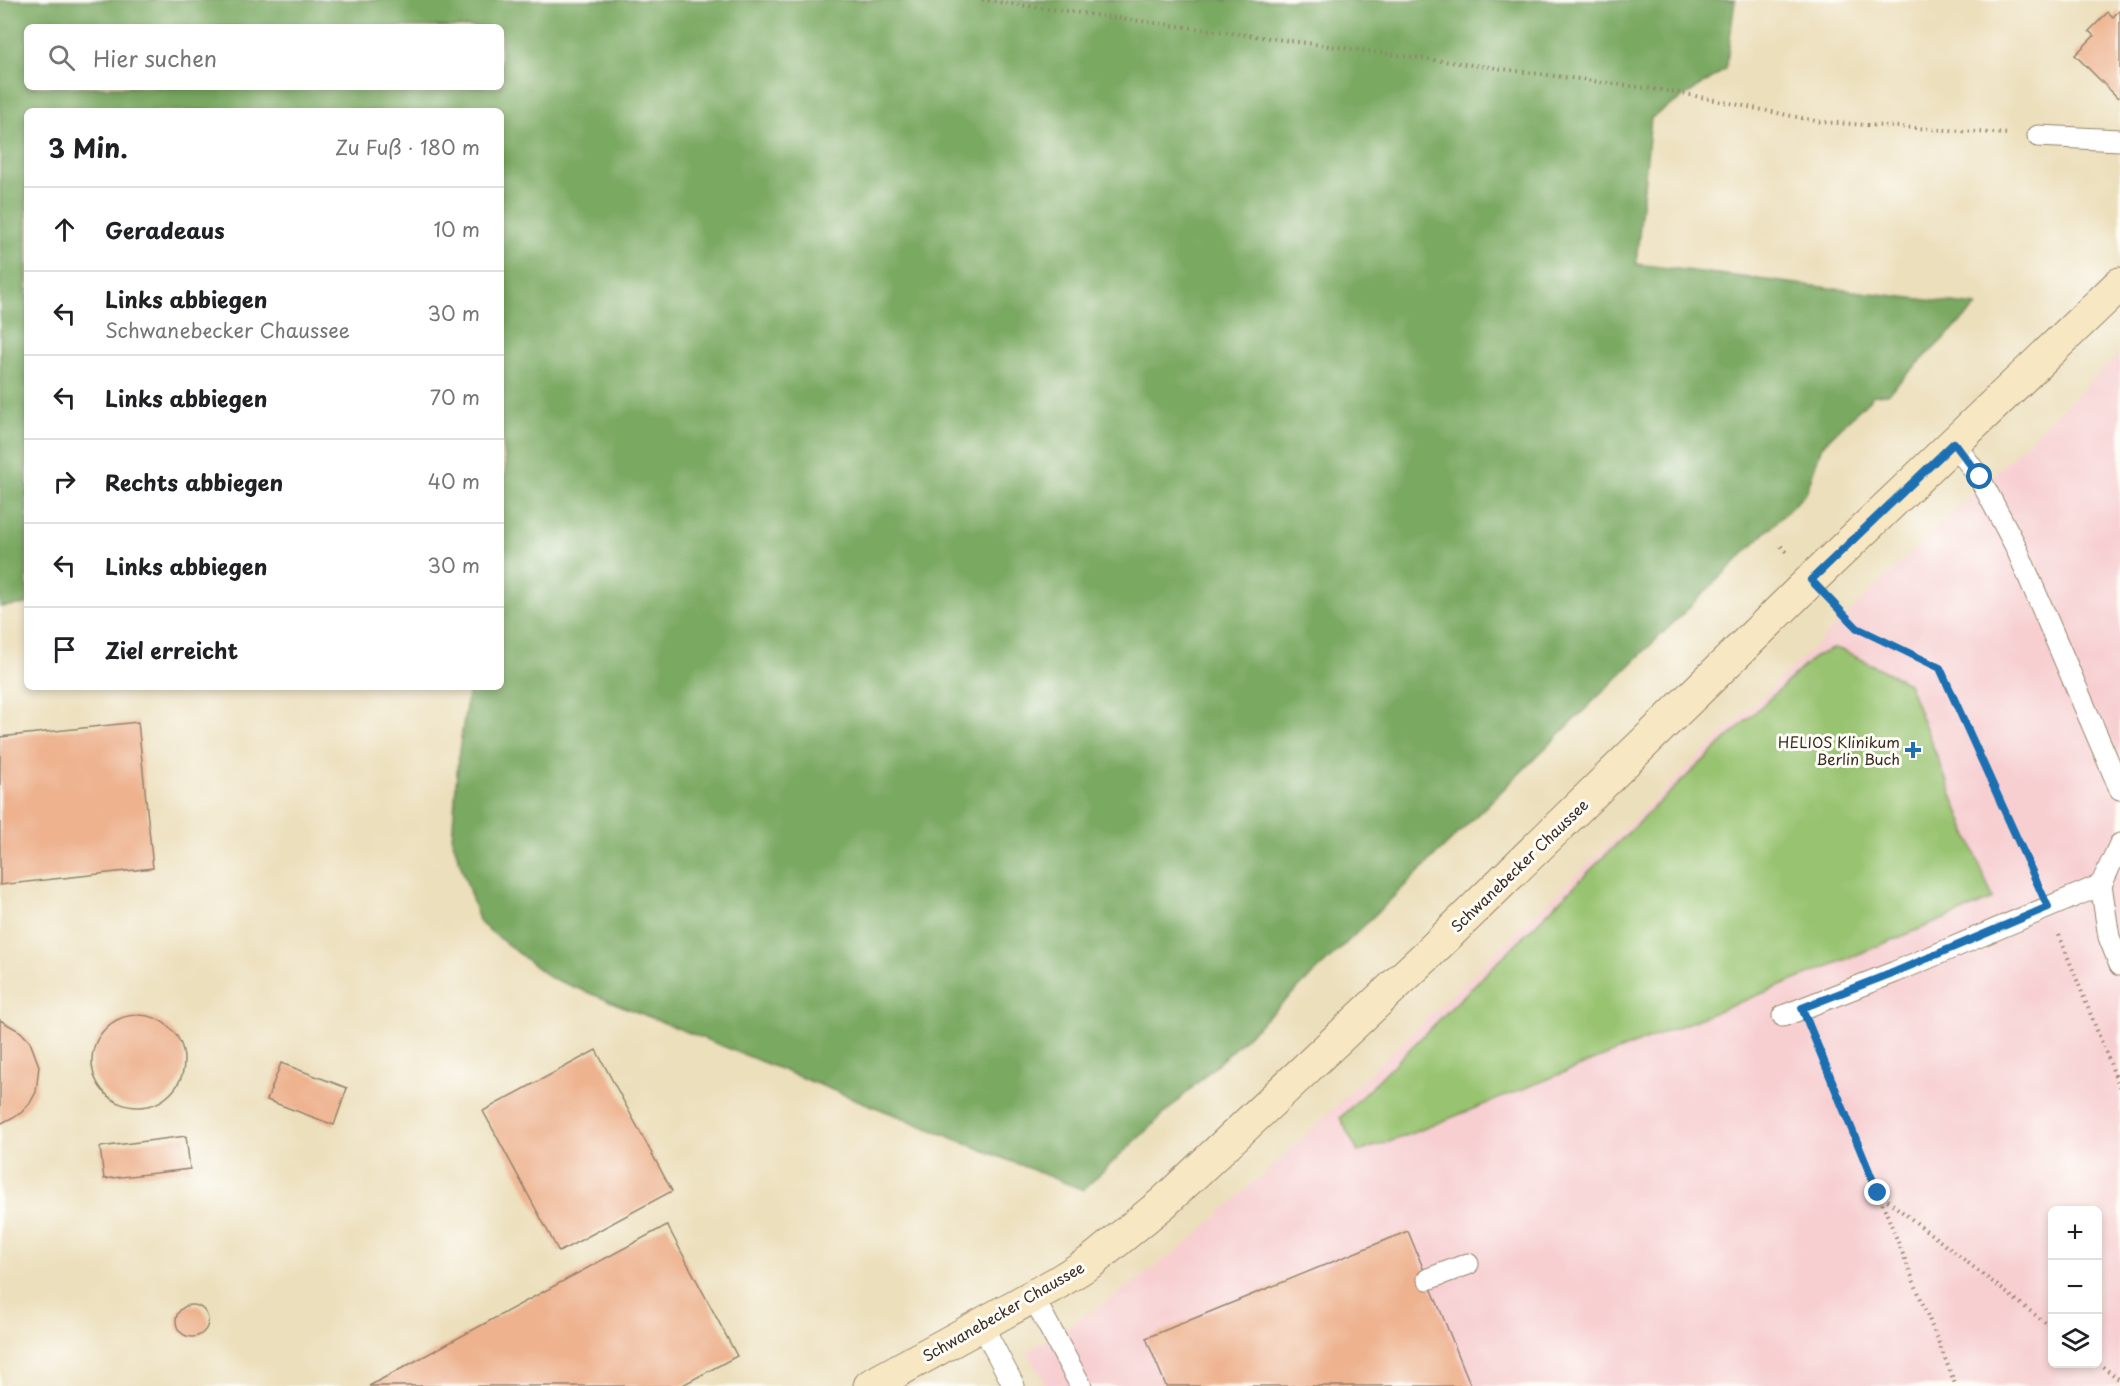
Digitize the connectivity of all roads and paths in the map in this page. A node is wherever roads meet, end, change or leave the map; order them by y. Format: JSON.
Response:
{"nodes":[{"id":1,"x":982,"y":0,"type":"edge"},
{"id":2,"x":2038,"y":136,"type":"joint"},
{"id":3,"x":2120,"y":140,"type":"edge"},
{"id":4,"x":2120,"y":284,"type":"edge"},
{"id":5,"x":1954,"y":443,"type":"junction"},
{"id":6,"x":1781,"y":546,"type":"dead end"},
{"id":7,"x":1811,"y":580,"type":"junction"},
{"id":8,"x":2120,"y":789,"type":"edge"},
{"id":9,"x":2120,"y":844,"type":"edge"},
{"id":10,"x":2101,"y":885,"type":"junction"},
{"id":11,"x":2048,"y":907,"type":"junction"},
{"id":12,"x":2120,"y":965,"type":"edge"},
{"id":13,"x":1793,"y":1012,"type":"joint"},
{"id":14,"x":2120,"y":1088,"type":"edge"},
{"id":15,"x":1878,"y":1193,"type":"junction"},
{"id":16,"x":1468,"y":1264,"type":"dead end"},
{"id":17,"x":1428,"y":1279,"type":"dead end"},
{"id":18,"x":1033,"y":1297,"type":"junction"},
{"id":19,"x":982,"y":1325,"type":"junction"},
{"id":20,"x":2048,"y":1325,"type":"edge"},
{"id":21,"x":2102,"y":1367,"type":"edge"},
{"id":22,"x":2120,"y":1380,"type":"edge"},
{"id":23,"x":870,"y":1386,"type":"edge"},
{"id":24,"x":1014,"y":1386,"type":"edge"},
{"id":25,"x":1082,"y":1386,"type":"edge"},
{"id":26,"x":1956,"y":1386,"type":"edge"}],
"edges":[{"from":1,"to":2,"type":"path"},
{"from":2,"to":3,"type":"lane"},
{"from":4,"to":5,"type":"main road","name":"Schwanebecker Chaussee"},
{"from":5,"to":7,"type":"main road","name":"Schwanebecker Chaussee"},
{"from":5,"to":8,"type":"lane"},
{"from":6,"to":7,"type":"path"},
{"from":7,"to":11,"type":"path"},
{"from":7,"to":18,"type":"main road","name":"Schwanebecker Chaussee"},
{"from":9,"to":10,"type":"lane"},
{"from":10,"to":11,"type":"lane"},
{"from":10,"to":12,"type":"lane"},
{"from":11,"to":13,"type":"lane"},
{"from":11,"to":14,"type":"path"},
{"from":13,"to":15,"type":"path"},
{"from":15,"to":20,"type":"path"},
{"from":15,"to":26,"type":"path"},
{"from":16,"to":17,"type":"lane"},
{"from":18,"to":19,"type":"main road","name":"Schwanebecker Chaussee"},
{"from":18,"to":25,"type":"lane"},
{"from":19,"to":23,"type":"main road","name":"Schwanebecker Chaussee"},
{"from":19,"to":24,"type":"lane"},
{"from":21,"to":22,"type":"path"}]}
